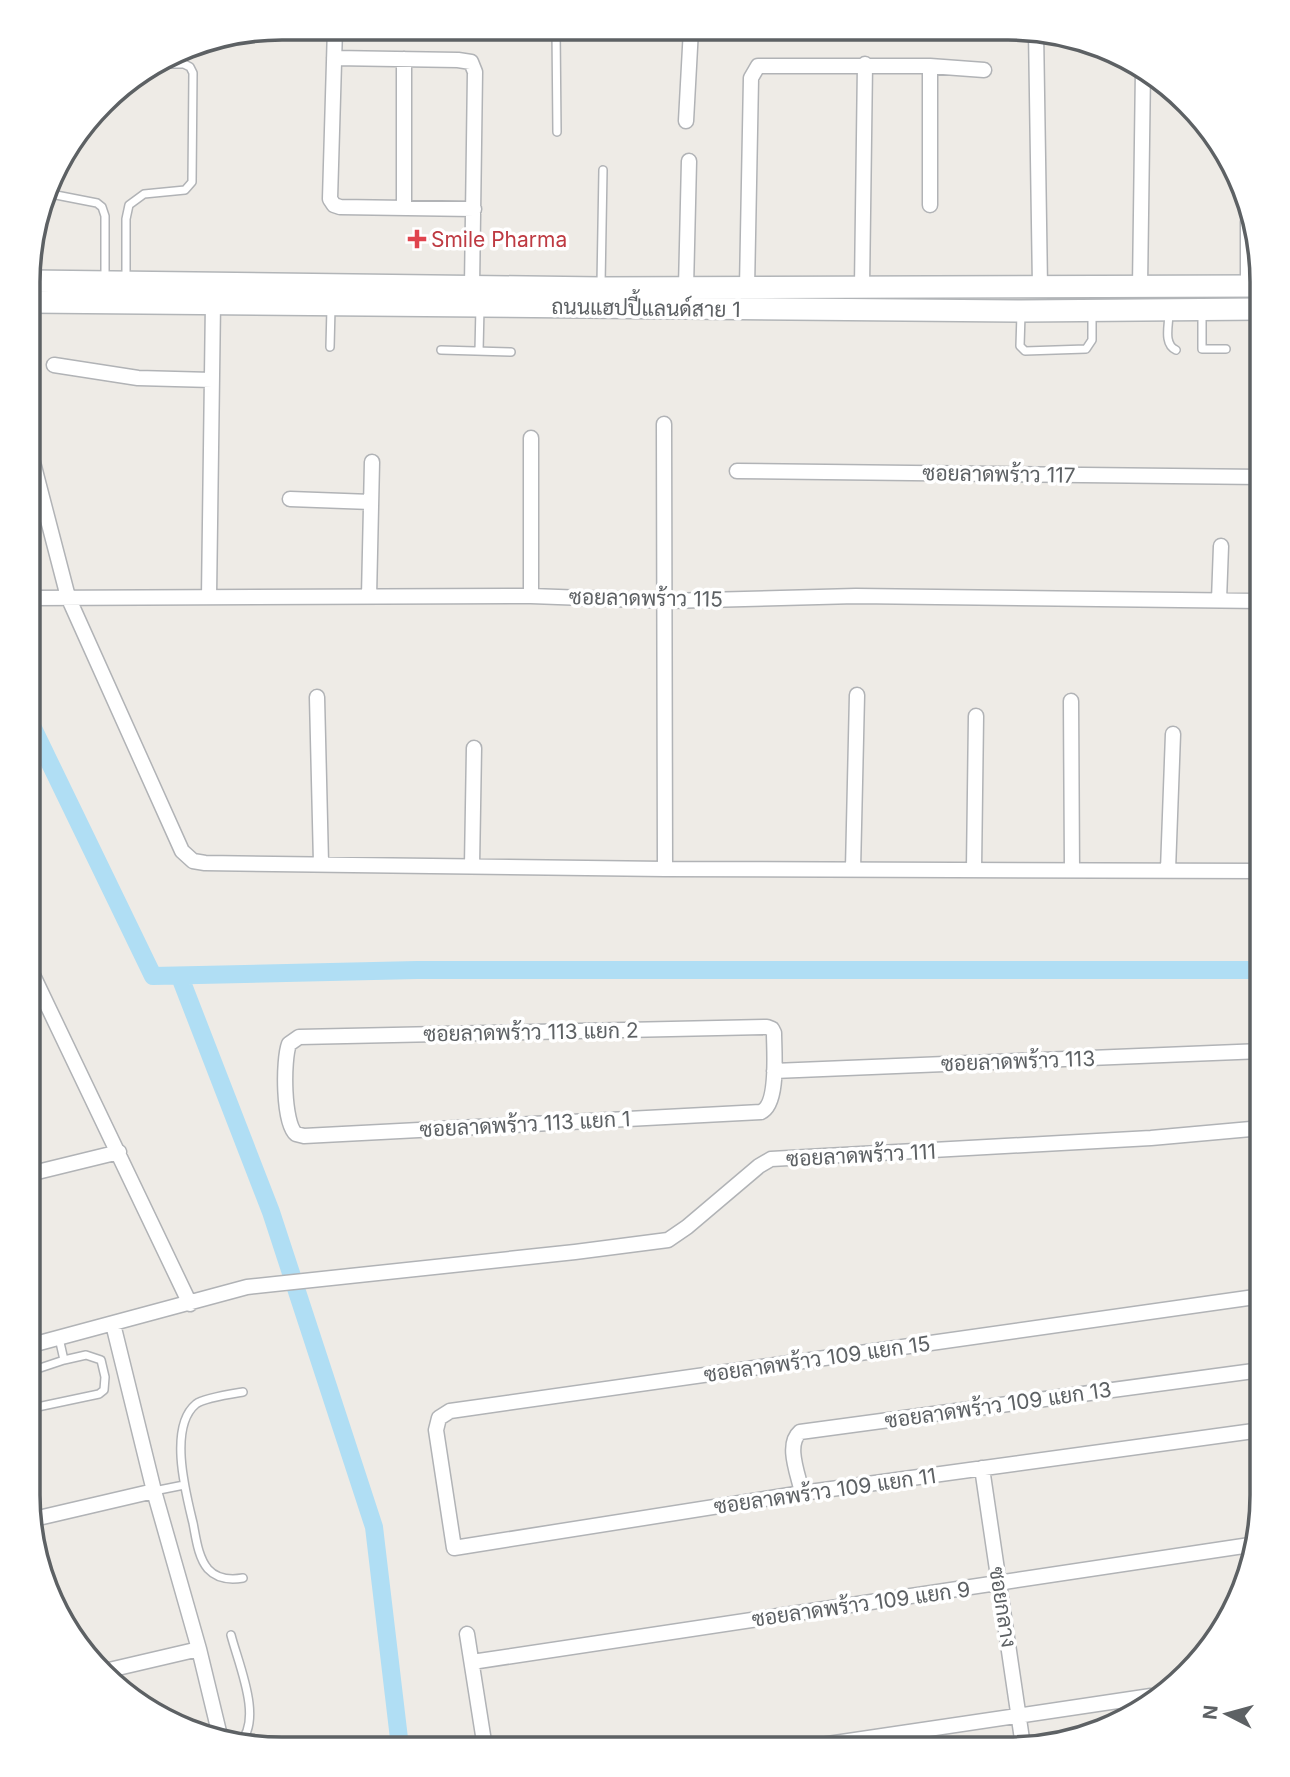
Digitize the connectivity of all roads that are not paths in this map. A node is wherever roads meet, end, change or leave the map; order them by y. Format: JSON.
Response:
{"nodes":[{"id":1,"x":335,"y":40,"type":"edge"},
{"id":2,"x":556,"y":40,"type":"edge"},
{"id":3,"x":690,"y":40,"type":"edge"},
{"id":4,"x":1036,"y":42,"type":"edge"},
{"id":5,"x":334,"y":58,"type":"junction"},
{"id":6,"x":404,"y":59,"type":"junction"},
{"id":7,"x":865,"y":64,"type":"junction"},
{"id":8,"x":178,"y":65,"type":"edge"},
{"id":9,"x":930,"y":66,"type":"junction"},
{"id":10,"x":984,"y":70,"type":"dead end"},
{"id":11,"x":1143,"y":82,"type":"edge"},
{"id":12,"x":686,"y":121,"type":"dead end"},
{"id":13,"x":557,"y":132,"type":"dead end"},
{"id":14,"x":689,"y":161,"type":"dead end"},
{"id":15,"x":603,"y":170,"type":"dead end"},
{"id":16,"x":57,"y":195,"type":"edge"},
{"id":17,"x":930,"y":205,"type":"dead end"},
{"id":18,"x":404,"y":208,"type":"junction"},
{"id":19,"x":474,"y":209,"type":"junction"},
{"id":20,"x":40,"y":281,"type":"edge"},
{"id":21,"x":115,"y":282,"type":"junction"},
{"id":22,"x":1140,"y":286,"type":"junction"},
{"id":23,"x":1250,"y":286,"type":"edge"},
{"id":24,"x":862,"y":287,"type":"junction"},
{"id":25,"x":1041,"y":287,"type":"junction"},
{"id":26,"x":601,"y":288,"type":"junction"},
{"id":27,"x":686,"y":288,"type":"junction"},
{"id":28,"x":747,"y":288,"type":"junction"},
{"id":29,"x":393,"y":295,"type":"junction"},
{"id":30,"x":475,"y":300,"type":"junction"},
{"id":31,"x":40,"y":302,"type":"edge"},
{"id":32,"x":213,"y":302,"type":"junction"},
{"id":33,"x":332,"y":304,"type":"junction"},
{"id":34,"x":1092,"y":309,"type":"junction"},
{"id":35,"x":1169,"y":309,"type":"junction"},
{"id":36,"x":1202,"y":309,"type":"junction"},
{"id":37,"x":1250,"y":309,"type":"edge"},
{"id":38,"x":863,"y":310,"type":"junction"},
{"id":39,"x":1021,"y":311,"type":"junction"},
{"id":40,"x":330,"y":347,"type":"dead end"},
{"id":41,"x":1226,"y":349,"type":"dead end"},
{"id":42,"x":441,"y":350,"type":"dead end"},
{"id":43,"x":1176,"y":350,"type":"dead end"},
{"id":44,"x":480,"y":351,"type":"junction"},
{"id":45,"x":511,"y":352,"type":"dead end"},
{"id":46,"x":54,"y":365,"type":"dead end"},
{"id":47,"x":212,"y":380,"type":"junction"},
{"id":48,"x":664,"y":425,"type":"dead end"},
{"id":49,"x":531,"y":438,"type":"dead end"},
{"id":50,"x":372,"y":463,"type":"dead end"},
{"id":51,"x":737,"y":471,"type":"dead end"},
{"id":52,"x":1250,"y":477,"type":"edge"},
{"id":53,"x":40,"y":494,"type":"edge"},
{"id":54,"x":290,"y":499,"type":"dead end"},
{"id":55,"x":371,"y":502,"type":"junction"},
{"id":56,"x":1221,"y":546,"type":"dead end"},
{"id":57,"x":531,"y":596,"type":"junction"},
{"id":58,"x":68,"y":597,"type":"junction"},
{"id":59,"x":209,"y":597,"type":"junction"},
{"id":60,"x":369,"y":597,"type":"junction"},
{"id":61,"x":40,"y":598,"type":"edge"},
{"id":62,"x":1219,"y":600,"type":"junction"},
{"id":63,"x":666,"y":601,"type":"junction"},
{"id":64,"x":1250,"y":601,"type":"edge"},
{"id":65,"x":857,"y":695,"type":"dead end"},
{"id":66,"x":317,"y":697,"type":"dead end"},
{"id":67,"x":1071,"y":701,"type":"dead end"},
{"id":68,"x":976,"y":716,"type":"dead end"},
{"id":69,"x":1173,"y":734,"type":"dead end"},
{"id":70,"x":474,"y":748,"type":"dead end"},
{"id":71,"x":321,"y":863,"type":"junction"},
{"id":72,"x":472,"y":866,"type":"junction"},
{"id":73,"x":665,"y":869,"type":"junction"},
{"id":74,"x":853,"y":869,"type":"junction"},
{"id":75,"x":974,"y":869,"type":"junction"},
{"id":76,"x":1072,"y":870,"type":"junction"},
{"id":77,"x":1168,"y":870,"type":"junction"},
{"id":78,"x":1250,"y":871,"type":"edge"},
{"id":79,"x":40,"y":1002,"type":"edge"},
{"id":80,"x":1249,"y":1052,"type":"edge"},
{"id":81,"x":774,"y":1071,"type":"junction"},
{"id":82,"x":286,"y":1084,"type":"joint"},
{"id":83,"x":1249,"y":1129,"type":"edge"},
{"id":84,"x":119,"y":1152,"type":"junction"},
{"id":85,"x":40,"y":1171,"type":"edge"},
{"id":86,"x":1249,"y":1298,"type":"edge"},
{"id":87,"x":190,"y":1304,"type":"junction"},
{"id":88,"x":113,"y":1324,"type":"junction"},
{"id":89,"x":59,"y":1338,"type":"junction"},
{"id":90,"x":40,"y":1343,"type":"edge"},
{"id":91,"x":64,"y":1360,"type":"junction"},
{"id":92,"x":40,"y":1368,"type":"edge"},
{"id":93,"x":1249,"y":1372,"type":"edge"},
{"id":94,"x":243,"y":1392,"type":"dead end"},
{"id":95,"x":40,"y":1406,"type":"edge"},
{"id":96,"x":1249,"y":1432,"type":"edge"},
{"id":97,"x":982,"y":1468,"type":"junction"},
{"id":98,"x":444,"y":1483,"type":"joint"},
{"id":99,"x":184,"y":1485,"type":"junction"},
{"id":100,"x":154,"y":1491,"type":"junction"},
{"id":101,"x":802,"y":1493,"type":"junction"},
{"id":102,"x":41,"y":1517,"type":"edge"},
{"id":103,"x":1244,"y":1546,"type":"edge"},
{"id":104,"x":243,"y":1578,"type":"dead end"},
{"id":105,"x":999,"y":1583,"type":"junction"},
{"id":106,"x":231,"y":1634,"type":"dead end"},
{"id":107,"x":467,"y":1634,"type":"dead end"},
{"id":108,"x":199,"y":1649,"type":"junction"},
{"id":109,"x":472,"y":1662,"type":"junction"},
{"id":110,"x":114,"y":1669,"type":"edge"},
{"id":111,"x":1139,"y":1698,"type":"edge"},
{"id":112,"x":1019,"y":1716,"type":"junction"},
{"id":113,"x":218,"y":1728,"type":"edge"},
{"id":114,"x":245,"y":1734,"type":"edge"},
{"id":115,"x":1022,"y":1736,"type":"edge"},
{"id":116,"x":483,"y":1737,"type":"edge"},
{"id":117,"x":876,"y":1737,"type":"edge"}],
"edges":[{"from":1,"to":5,"type":"street"},
{"from":2,"to":13,"type":"lane"},
{"from":3,"to":12,"type":"street"},
{"from":4,"to":25,"type":"street"},
{"from":5,"to":6,"type":"street"},
{"from":5,"to":18,"type":"street"},
{"from":6,"to":18,"type":"street"},
{"from":6,"to":19,"type":"street"},
{"from":7,"to":9,"type":"street"},
{"from":7,"to":24,"type":"street"},
{"from":7,"to":28,"type":"street"},
{"from":8,"to":21,"type":"lane"},
{"from":9,"to":10,"type":"street"},
{"from":9,"to":17,"type":"street"},
{"from":11,"to":22,"type":"street"},
{"from":14,"to":27,"type":"street"},
{"from":15,"to":26,"type":"lane"},
{"from":16,"to":21,"type":"lane"},
{"from":18,"to":19,"type":"street"},
{"from":19,"to":30,"type":"street"},
{"from":20,"to":21,"type":"street","name":"ถนนแฮปปี้แลนด์สาย 1"},
{"from":21,"to":29,"type":"street","name":"ถนนแฮปปี้แลนด์สาย 1"},
{"from":22,"to":23,"type":"street","name":"ถนนแฮปปี้แลนด์สาย 1"},
{"from":22,"to":25,"type":"street","name":"ถนนแฮปปี้แลนด์สาย 1"},
{"from":24,"to":25,"type":"street","name":"ถนนแฮปปี้แลนด์สาย 1"},
{"from":24,"to":28,"type":"street","name":"ถนนแฮปปี้แลนด์สาย 1"},
{"from":24,"to":38,"type":"street"},
{"from":26,"to":27,"type":"street","name":"ถนนแฮปปี้แลนด์สาย 1"},
{"from":26,"to":30,"type":"street","name":"ถนนแฮปปี้แลนด์สาย 1"},
{"from":27,"to":28,"type":"street","name":"ถนนแฮปปี้แลนด์สาย 1"},
{"from":29,"to":30,"type":"street","name":"ถนนแฮปปี้แลนด์สาย 1"},
{"from":29,"to":33,"type":"street","name":"ถนนแฮปปี้แลนด์สาย 1"},
{"from":30,"to":38,"type":"street","name":"ถนนแฮปปี้แลนด์สาย 1"},
{"from":30,"to":44,"type":"lane"},
{"from":31,"to":32,"type":"street","name":"ถนนแฮปปี้แลนด์สาย 1"},
{"from":32,"to":33,"type":"street","name":"ถนนแฮปปี้แลนด์สาย 1"},
{"from":32,"to":47,"type":"street"},
{"from":33,"to":40,"type":"lane"},
{"from":34,"to":35,"type":"street","name":"ถนนแฮปปี้แลนด์สาย 1"},
{"from":34,"to":39,"type":"street","name":"ถนนแฮปปี้แลนด์สาย 1"},
{"from":34,"to":39,"type":"lane"},
{"from":35,"to":36,"type":"street","name":"ถนนแฮปปี้แลนด์สาย 1"},
{"from":35,"to":43,"type":"lane"},
{"from":36,"to":37,"type":"street","name":"ถนนแฮปปี้แลนด์สาย 1"},
{"from":36,"to":41,"type":"lane"},
{"from":38,"to":39,"type":"street","name":"ถนนแฮปปี้แลนด์สาย 1"},
{"from":42,"to":44,"type":"lane"},
{"from":44,"to":45,"type":"lane"},
{"from":46,"to":47,"type":"street"},
{"from":47,"to":59,"type":"street"},
{"from":48,"to":63,"type":"street"},
{"from":49,"to":57,"type":"street"},
{"from":50,"to":55,"type":"street"},
{"from":51,"to":52,"type":"street","name":"ซอยลาดพร้าว 117"},
{"from":53,"to":58,"type":"street"},
{"from":54,"to":55,"type":"street"},
{"from":55,"to":60,"type":"street"},
{"from":56,"to":62,"type":"street"},
{"from":57,"to":60,"type":"street","name":"ซอยลาดพร้าว 115"},
{"from":57,"to":63,"type":"street","name":"ซอยลาดพร้าว 115"},
{"from":58,"to":59,"type":"street","name":"ซอยลาดพร้าว 115"},
{"from":58,"to":61,"type":"street","name":"ซอยลาดพร้าว 115"},
{"from":58,"to":71,"type":"street"},
{"from":59,"to":60,"type":"street","name":"ซอยลาดพร้าว 115"},
{"from":62,"to":63,"type":"street","name":"ซอยลาดพร้าว 115"},
{"from":62,"to":64,"type":"street","name":"ซอยลาดพร้าว 115"},
{"from":63,"to":73,"type":"street"},
{"from":65,"to":74,"type":"street"},
{"from":66,"to":71,"type":"street"},
{"from":67,"to":76,"type":"street"},
{"from":68,"to":75,"type":"street"},
{"from":69,"to":77,"type":"street"},
{"from":70,"to":72,"type":"street"},
{"from":71,"to":72,"type":"street"},
{"from":72,"to":73,"type":"street"},
{"from":73,"to":74,"type":"street"},
{"from":74,"to":75,"type":"street"},
{"from":75,"to":76,"type":"street"},
{"from":76,"to":77,"type":"street"},
{"from":77,"to":78,"type":"street"},
{"from":79,"to":84,"type":"street"},
{"from":80,"to":81,"type":"street","name":"ซอยลาดพร้าว 113"},
{"from":81,"to":82,"type":"street","name":"ซอยลาดพร้าว 113 แยก 1"},
{"from":81,"to":82,"type":"street","name":"ซอยลาดพร้าว 113 แยก 2"},
{"from":83,"to":87,"type":"street","name":"ซอยลาดพร้าว 111"},
{"from":84,"to":85,"type":"street"},
{"from":84,"to":87,"type":"street"},
{"from":86,"to":98,"type":"street","name":"ซอยลาดพร้าว 109 แยก 15"},
{"from":87,"to":88,"type":"street","name":"ซอยลาดพร้าว 111"},
{"from":88,"to":89,"type":"street","name":"ซอยลาดพร้าว 111"},
{"from":88,"to":100,"type":"street"},
{"from":89,"to":90,"type":"street","name":"ซอยลาดพร้าว 111"},
{"from":89,"to":91,"type":"lane"},
{"from":91,"to":92,"type":"lane"},
{"from":91,"to":95,"type":"lane"},
{"from":93,"to":101,"type":"street","name":"ซอยลาดพร้าว 109 แยก 13"},
{"from":94,"to":99,"type":"lane"},
{"from":96,"to":97,"type":"street","name":"ซอยลาดพร้าว 109 แยก 11"},
{"from":97,"to":101,"type":"street","name":"ซอยลาดพร้าว 109 แยก 11"},
{"from":97,"to":105,"type":"street","name":"ซอยกลาง"},
{"from":98,"to":101,"type":"street","name":"ซอยลาดพร้าว 109 แยก 11"},
{"from":99,"to":100,"type":"lane"},
{"from":99,"to":104,"type":"lane"},
{"from":100,"to":102,"type":"street"},
{"from":100,"to":108,"type":"street"},
{"from":103,"to":105,"type":"street","name":"ซอยลาดพร้าว 109 แยก 9"},
{"from":105,"to":109,"type":"street","name":"ซอยลาดพร้าว 109 แยก 9"},
{"from":105,"to":112,"type":"street","name":"ซอยกลาง"},
{"from":106,"to":114,"type":"lane"},
{"from":107,"to":109,"type":"street"},
{"from":108,"to":110,"type":"street"},
{"from":108,"to":113,"type":"street"},
{"from":109,"to":116,"type":"street"},
{"from":111,"to":112,"type":"street"},
{"from":112,"to":115,"type":"street","name":"ซอยกลาง"},
{"from":112,"to":117,"type":"street"}]}
